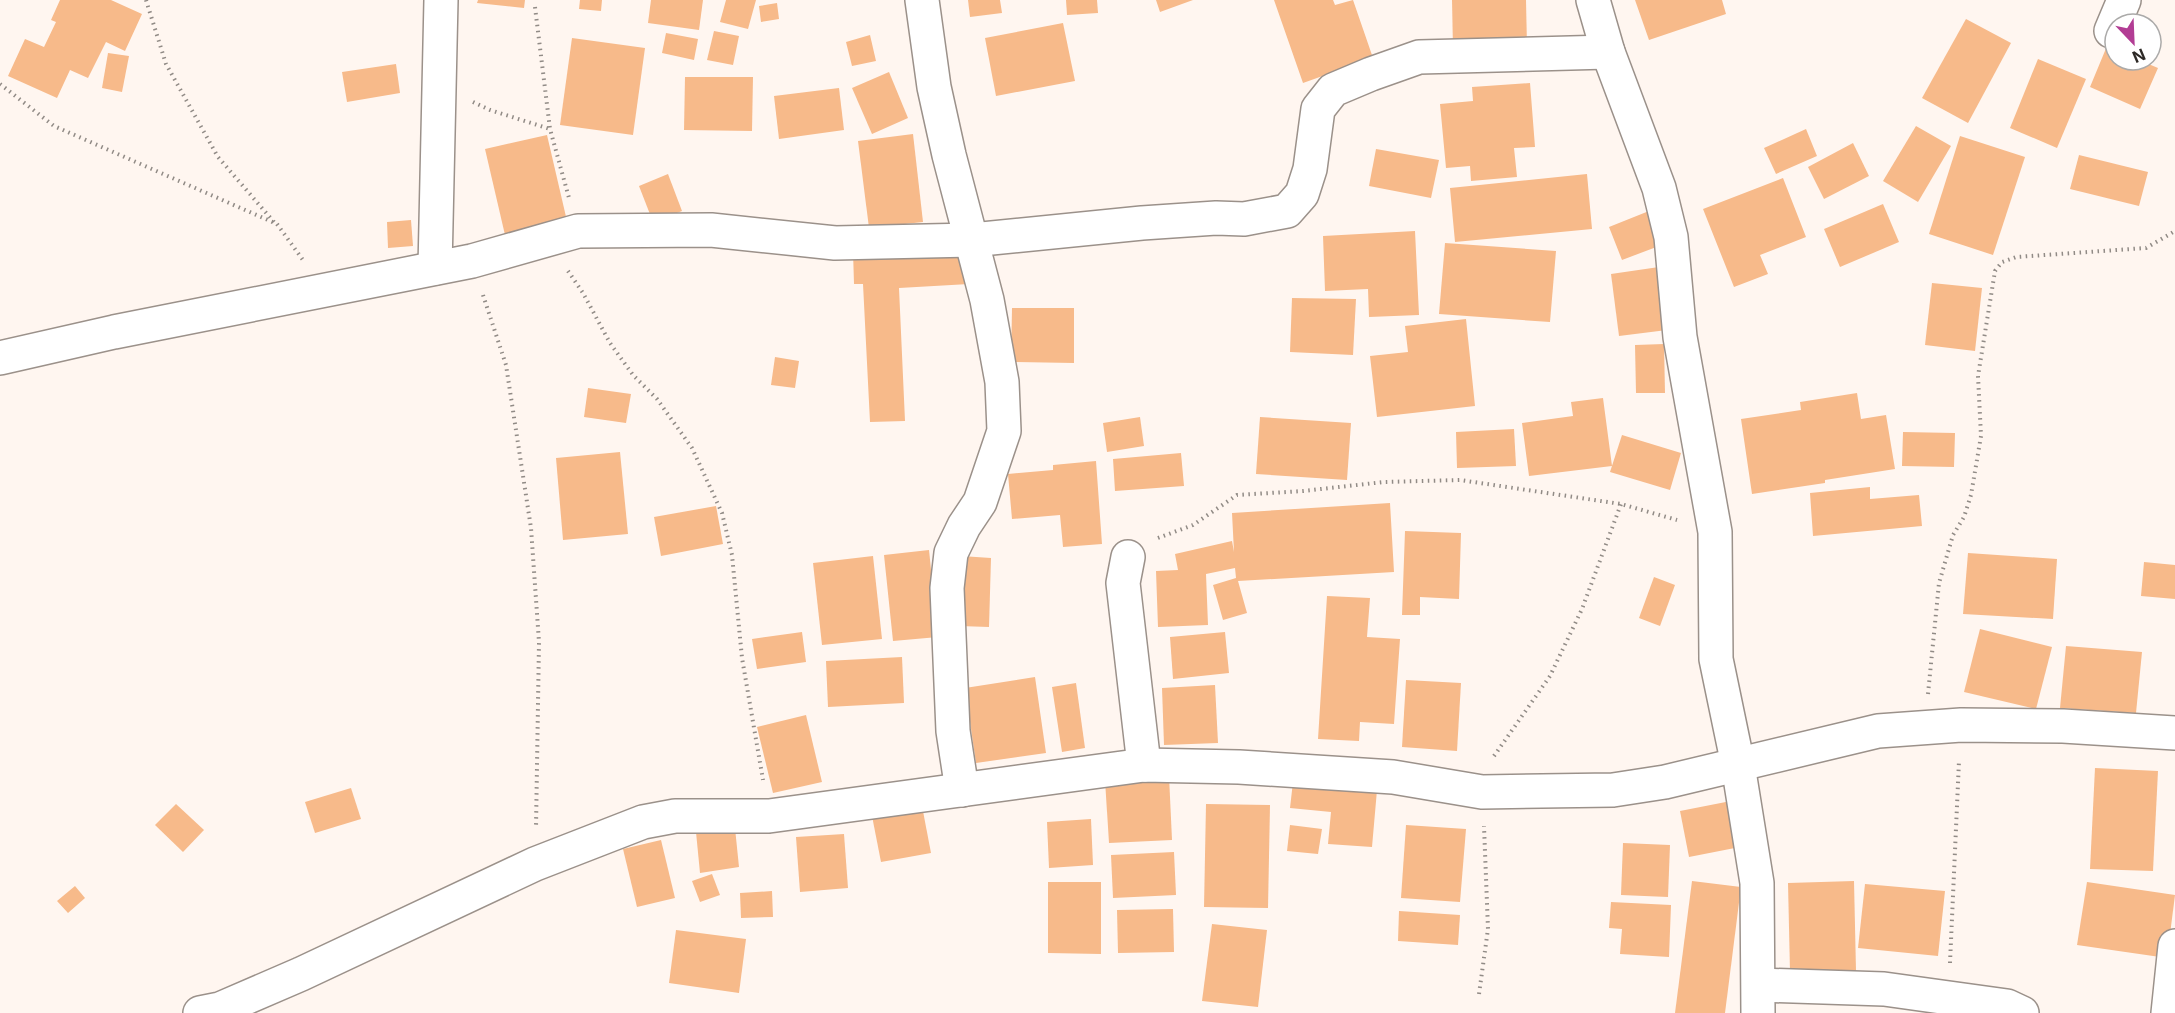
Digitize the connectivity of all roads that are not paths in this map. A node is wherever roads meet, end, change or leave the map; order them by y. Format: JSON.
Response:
{"nodes":[{"id":1,"x":441,"y":0,"type":"edge"},
{"id":2,"x":922,"y":0,"type":"edge"},
{"id":3,"x":1593,"y":0,"type":"edge"},
{"id":4,"x":1608,"y":52,"type":"junction"},
{"id":5,"x":972,"y":240,"type":"junction"},
{"id":6,"x":435,"y":268,"type":"junction"},
{"id":7,"x":0,"y":358,"type":"edge"},
{"id":8,"x":1128,"y":557,"type":"road end"},
{"id":9,"x":2175,"y":733,"type":"edge"},
{"id":10,"x":1144,"y":765,"type":"junction"},
{"id":11,"x":1738,"y":765,"type":"junction"},
{"id":12,"x":962,"y":789,"type":"junction"},
{"id":13,"x":2175,"y":946,"type":"edge"},
{"id":14,"x":1759,"y":999,"type":"edge"},
{"id":15,"x":201,"y":1013,"type":"edge"},
{"id":16,"x":2022,"y":1013,"type":"edge"},
{"id":17,"x":2168,"y":1013,"type":"edge"}],
"edges":[{"from":1,"to":6,"type":"street"},
{"from":2,"to":5,"type":"street"},
{"from":3,"to":4,"type":"street"},
{"from":4,"to":5,"type":"street"},
{"from":4,"to":11,"type":"street"},
{"from":5,"to":6,"type":"street"},
{"from":5,"to":12,"type":"street"},
{"from":6,"to":7,"type":"street"},
{"from":8,"to":10,"type":"street"},
{"from":9,"to":11,"type":"street"},
{"from":10,"to":11,"type":"street"},
{"from":10,"to":12,"type":"street"},
{"from":11,"to":14,"type":"street"},
{"from":12,"to":15,"type":"street"},
{"from":13,"to":17,"type":"street"},
{"from":14,"to":16,"type":"street"}]}
